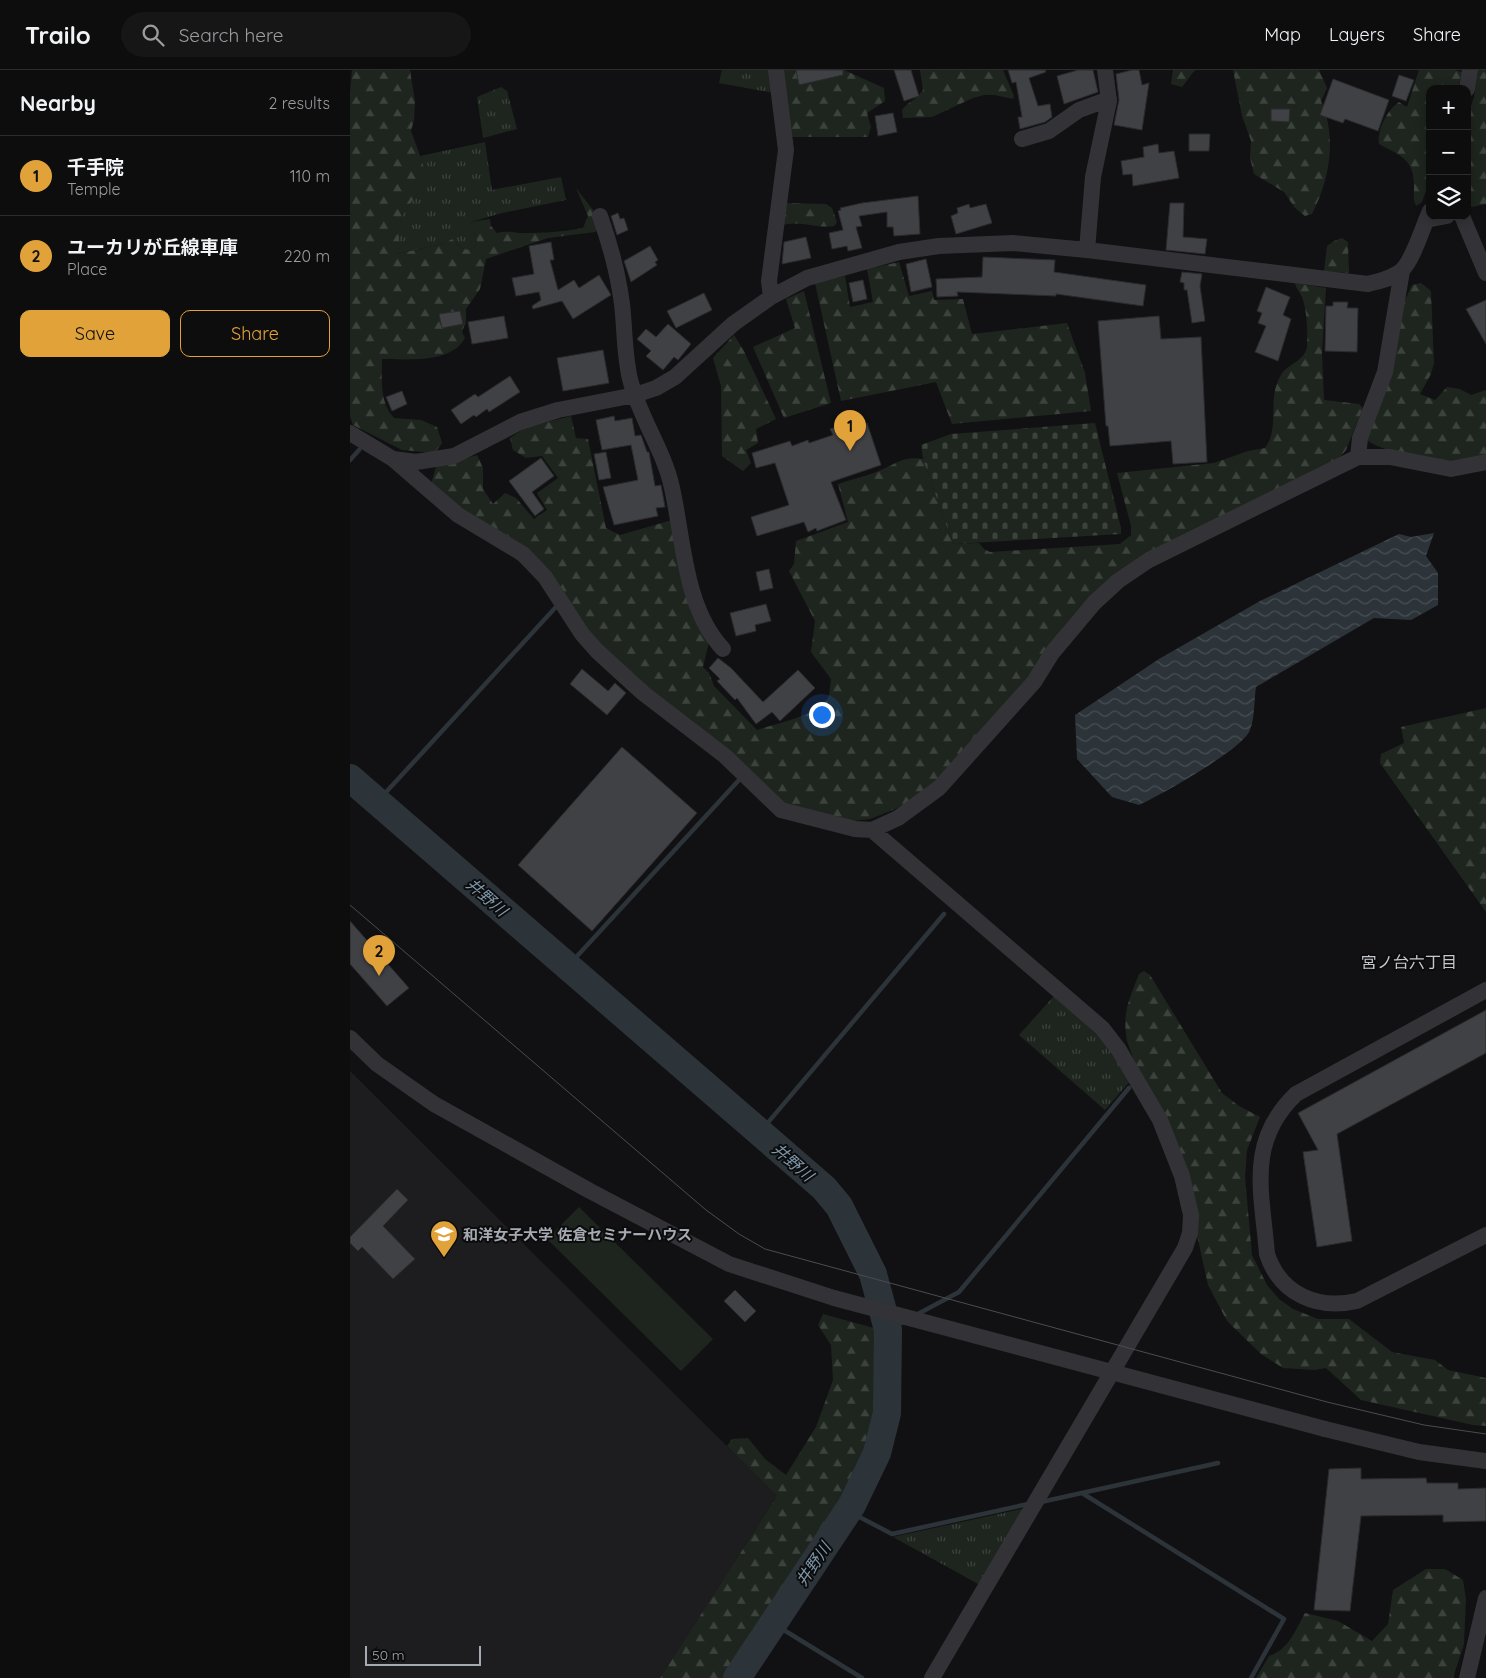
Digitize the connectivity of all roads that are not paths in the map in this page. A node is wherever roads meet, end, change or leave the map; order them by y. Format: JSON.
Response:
{"nodes":[{"id":1,"x":776,"y":70,"type":"edge"},
{"id":2,"x":1105,"y":70,"type":"edge"},
{"id":3,"x":1470,"y":70,"type":"edge"},
{"id":4,"x":1468,"y":85,"type":"edge"},
{"id":5,"x":1108,"y":98,"type":"junction"},
{"id":6,"x":1022,"y":139,"type":"dead end"},
{"id":7,"x":600,"y":216,"type":"dead end"},
{"id":8,"x":1426,"y":220,"type":"edge"},
{"id":9,"x":1464,"y":220,"type":"edge"},
{"id":10,"x":1087,"y":250,"type":"junction"},
{"id":11,"x":1402,"y":271,"type":"junction"},
{"id":12,"x":1486,"y":273,"type":"edge"},
{"id":13,"x":771,"y":297,"type":"junction"},
{"id":14,"x":635,"y":395,"type":"junction"},
{"id":15,"x":350,"y":433,"type":"edge"},
{"id":16,"x":1358,"y":457,"type":"junction"},
{"id":17,"x":393,"y":459,"type":"junction"},
{"id":18,"x":1486,"y":462,"type":"edge"},
{"id":19,"x":722,"y":649,"type":"dead end"},
{"id":20,"x":872,"y":830,"type":"junction"},
{"id":21,"x":1486,"y":990,"type":"edge"},
{"id":22,"x":350,"y":1038,"type":"edge"},
{"id":23,"x":1486,"y":1235,"type":"edge"},
{"id":24,"x":1486,"y":1461,"type":"edge"},
{"id":25,"x":1486,"y":1598,"type":"edge"},
{"id":26,"x":932,"y":1678,"type":"edge"},
{"id":27,"x":1467,"y":1678,"type":"edge"}],
"edges":[{"from":1,"to":13,"type":"street"},
{"from":2,"to":5,"type":"street"},
{"from":3,"to":4,"type":"street"},
{"from":5,"to":6,"type":"street"},
{"from":5,"to":10,"type":"street"},
{"from":7,"to":14,"type":"street"},
{"from":8,"to":11,"type":"street"},
{"from":9,"to":12,"type":"street"},
{"from":10,"to":11,"type":"street"},
{"from":10,"to":13,"type":"street"},
{"from":11,"to":16,"type":"street"},
{"from":13,"to":14,"type":"street"},
{"from":14,"to":17,"type":"street"},
{"from":14,"to":19,"type":"street"},
{"from":15,"to":17,"type":"street"},
{"from":16,"to":18,"type":"street"},
{"from":16,"to":20,"type":"street"},
{"from":17,"to":20,"type":"street"},
{"from":20,"to":26,"type":"street"},
{"from":21,"to":23,"type":"street"},
{"from":22,"to":24,"type":"street","bridge":true},
{"from":25,"to":27,"type":"street"}]}
